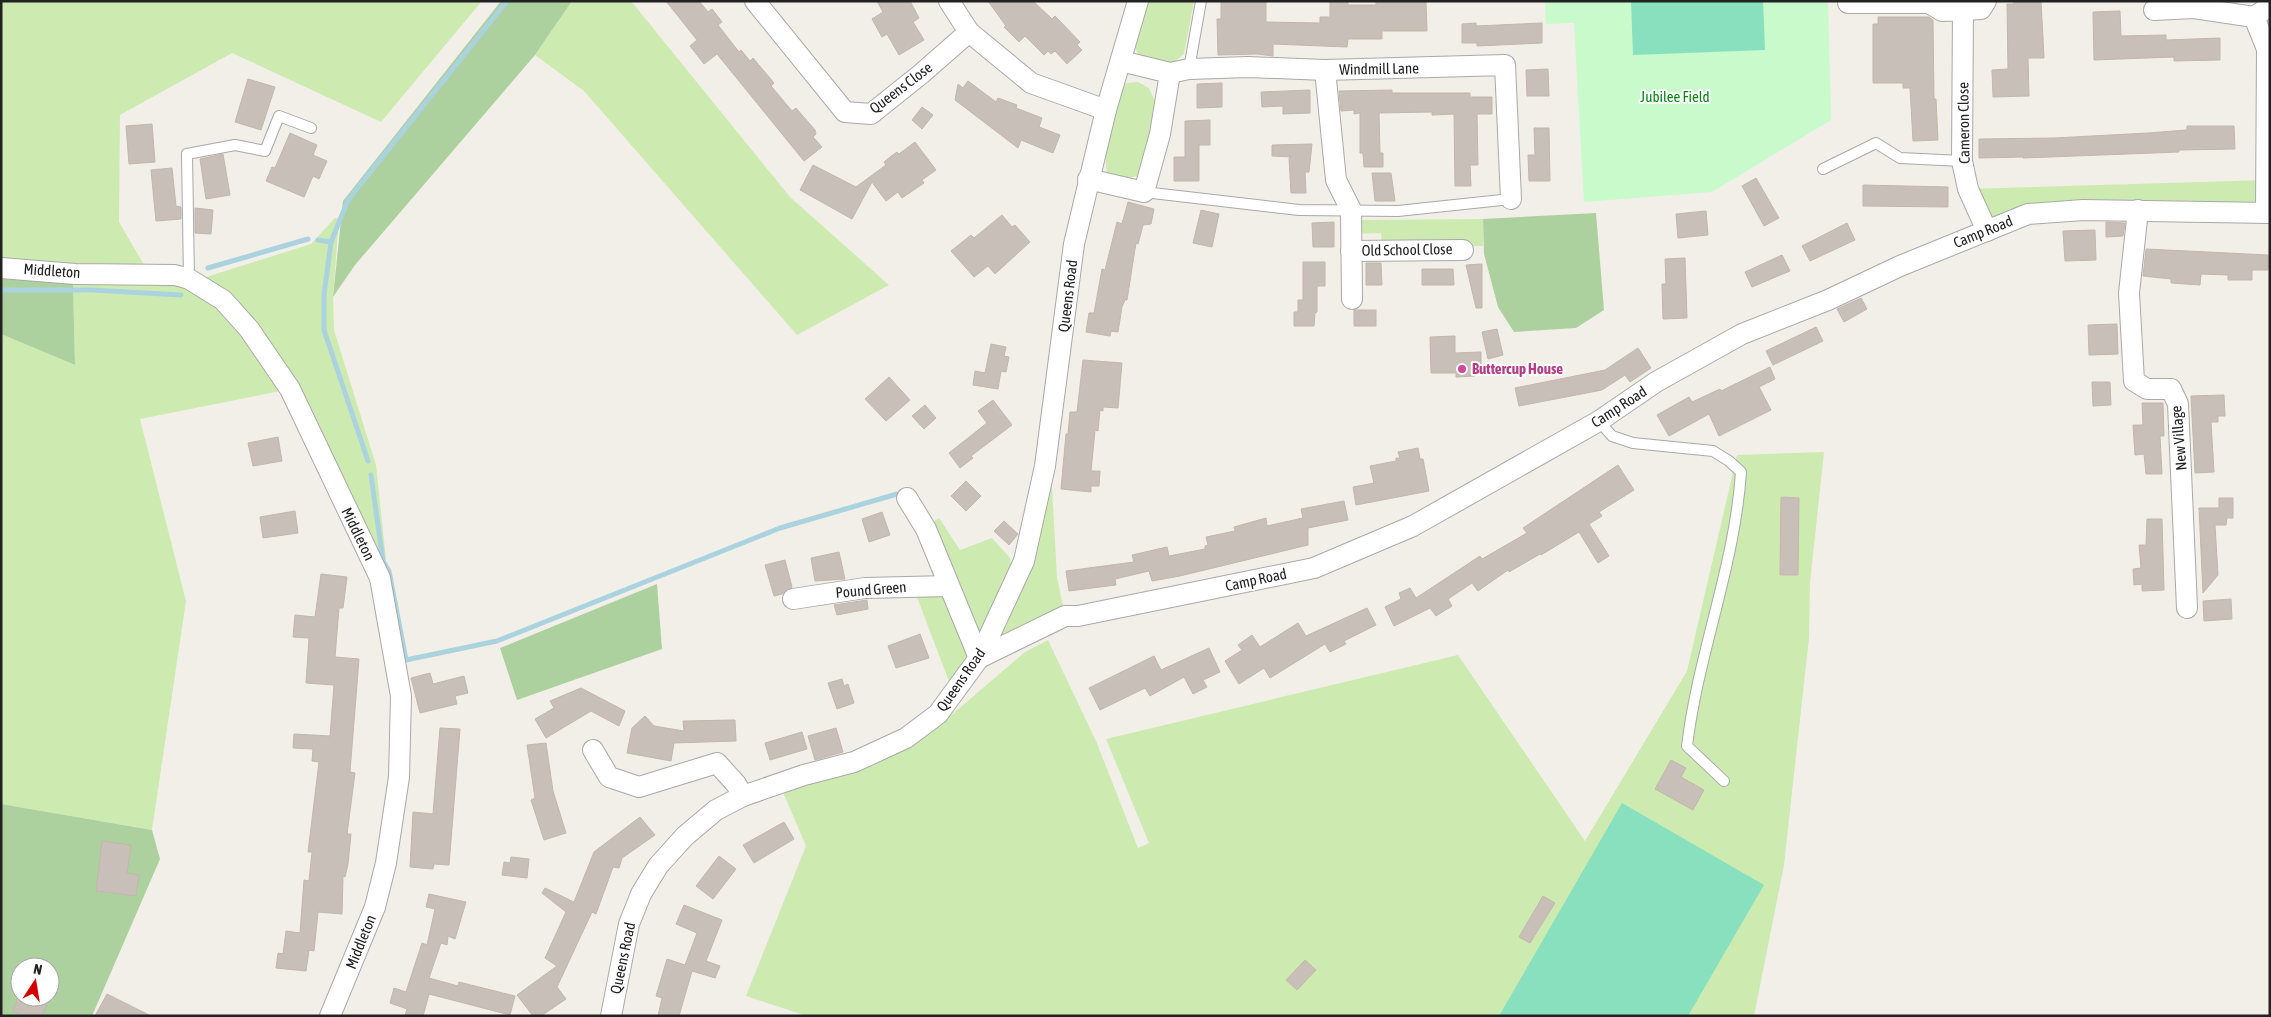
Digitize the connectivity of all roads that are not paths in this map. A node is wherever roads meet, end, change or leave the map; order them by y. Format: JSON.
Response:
{"nodes":[{"id":1,"x":755,"y":1,"type":"edge"},
{"id":2,"x":949,"y":1,"type":"edge"},
{"id":3,"x":1138,"y":1,"type":"edge"},
{"id":4,"x":1201,"y":1,"type":"edge"},
{"id":5,"x":1986,"y":1,"type":"edge"},
{"id":6,"x":1848,"y":4,"type":"dead end"},
{"id":7,"x":1963,"y":10,"type":"junction"},
{"id":8,"x":2154,"y":10,"type":"dead end"},
{"id":9,"x":2262,"y":11,"type":"edge"},
{"id":10,"x":969,"y":32,"type":"junction"},
{"id":11,"x":1121,"y":61,"type":"junction"},
{"id":12,"x":1325,"y":70,"type":"junction"},
{"id":13,"x":1180,"y":71,"type":"junction"},
{"id":14,"x":1106,"y":110,"type":"junction"},
{"id":15,"x":311,"y":128,"type":"dead end"},
{"id":16,"x":1962,"y":161,"type":"junction"},
{"id":17,"x":1824,"y":169,"type":"dead end"},
{"id":18,"x":1088,"y":179,"type":"junction"},
{"id":19,"x":1144,"y":192,"type":"junction"},
{"id":20,"x":1511,"y":199,"type":"joint"},
{"id":21,"x":1351,"y":210,"type":"junction"},
{"id":22,"x":2138,"y":210,"type":"junction"},
{"id":23,"x":2268,"y":213,"type":"edge"},
{"id":24,"x":1987,"y":232,"type":"junction"},
{"id":25,"x":1463,"y":250,"type":"dead end"},
{"id":26,"x":1352,"y":251,"type":"junction"},
{"id":27,"x":1,"y":268,"type":"edge"},
{"id":28,"x":188,"y":279,"type":"junction"},
{"id":29,"x":1352,"y":299,"type":"dead end"},
{"id":30,"x":1599,"y":421,"type":"junction"},
{"id":31,"x":907,"y":498,"type":"dead end"},
{"id":32,"x":949,"y":586,"type":"junction"},
{"id":33,"x":793,"y":599,"type":"dead end"},
{"id":34,"x":2187,"y":608,"type":"dead end"},
{"id":35,"x":979,"y":658,"type":"junction"},
{"id":36,"x":594,"y":750,"type":"dead end"},
{"id":37,"x":1724,"y":781,"type":"dead end"},
{"id":38,"x":743,"y":796,"type":"junction"},
{"id":39,"x":330,"y":1016,"type":"edge"},
{"id":40,"x":611,"y":1016,"type":"edge"}],
"edges":[{"from":1,"to":10,"type":"street","name":"Queens Close"},
{"from":2,"to":10,"type":"street"},
{"from":3,"to":11,"type":"street","name":"Queens Road"},
{"from":4,"to":13,"type":"lane"},
{"from":5,"to":7,"type":"street"},
{"from":6,"to":7,"type":"street"},
{"from":7,"to":16,"type":"street","name":"Cameron Close"},
{"from":8,"to":9,"type":"street"},
{"from":9,"to":23,"type":"street"},
{"from":10,"to":14,"type":"street"},
{"from":11,"to":13,"type":"street","name":"Windmill Lane"},
{"from":11,"to":14,"type":"street","name":"Queens Road"},
{"from":12,"to":13,"type":"street","name":"Windmill Lane"},
{"from":12,"to":20,"type":"street","name":"Windmill Lane"},
{"from":12,"to":21,"type":"street","name":"Old School Close"},
{"from":13,"to":19,"type":"street"},
{"from":14,"to":18,"type":"street","name":"Queens Road"},
{"from":15,"to":28,"type":"lane"},
{"from":16,"to":17,"type":"lane"},
{"from":16,"to":24,"type":"street","name":"Cameron Close"},
{"from":18,"to":19,"type":"street"},
{"from":18,"to":35,"type":"street","name":"Queens Road"},
{"from":19,"to":21,"type":"lane"},
{"from":20,"to":21,"type":"lane"},
{"from":21,"to":26,"type":"street","name":"Old School Close"},
{"from":22,"to":23,"type":"street","name":"Camp Road"},
{"from":22,"to":24,"type":"street","name":"Camp Road"},
{"from":22,"to":34,"type":"street","name":"New Village"},
{"from":24,"to":30,"type":"street","name":"Camp Road"},
{"from":25,"to":26,"type":"street","name":"Old School Close"},
{"from":26,"to":29,"type":"street","name":"Old School Close"},
{"from":27,"to":28,"type":"street","name":"Middleton"},
{"from":28,"to":39,"type":"street","name":"Middleton"},
{"from":30,"to":35,"type":"street","name":"Camp Road"},
{"from":30,"to":37,"type":"lane"},
{"from":31,"to":32,"type":"street"},
{"from":32,"to":33,"type":"street","name":"Pound Green"},
{"from":32,"to":35,"type":"street"},
{"from":35,"to":38,"type":"street","name":"Queens Road"},
{"from":36,"to":38,"type":"street"},
{"from":38,"to":40,"type":"street","name":"Queens Road"}]}
